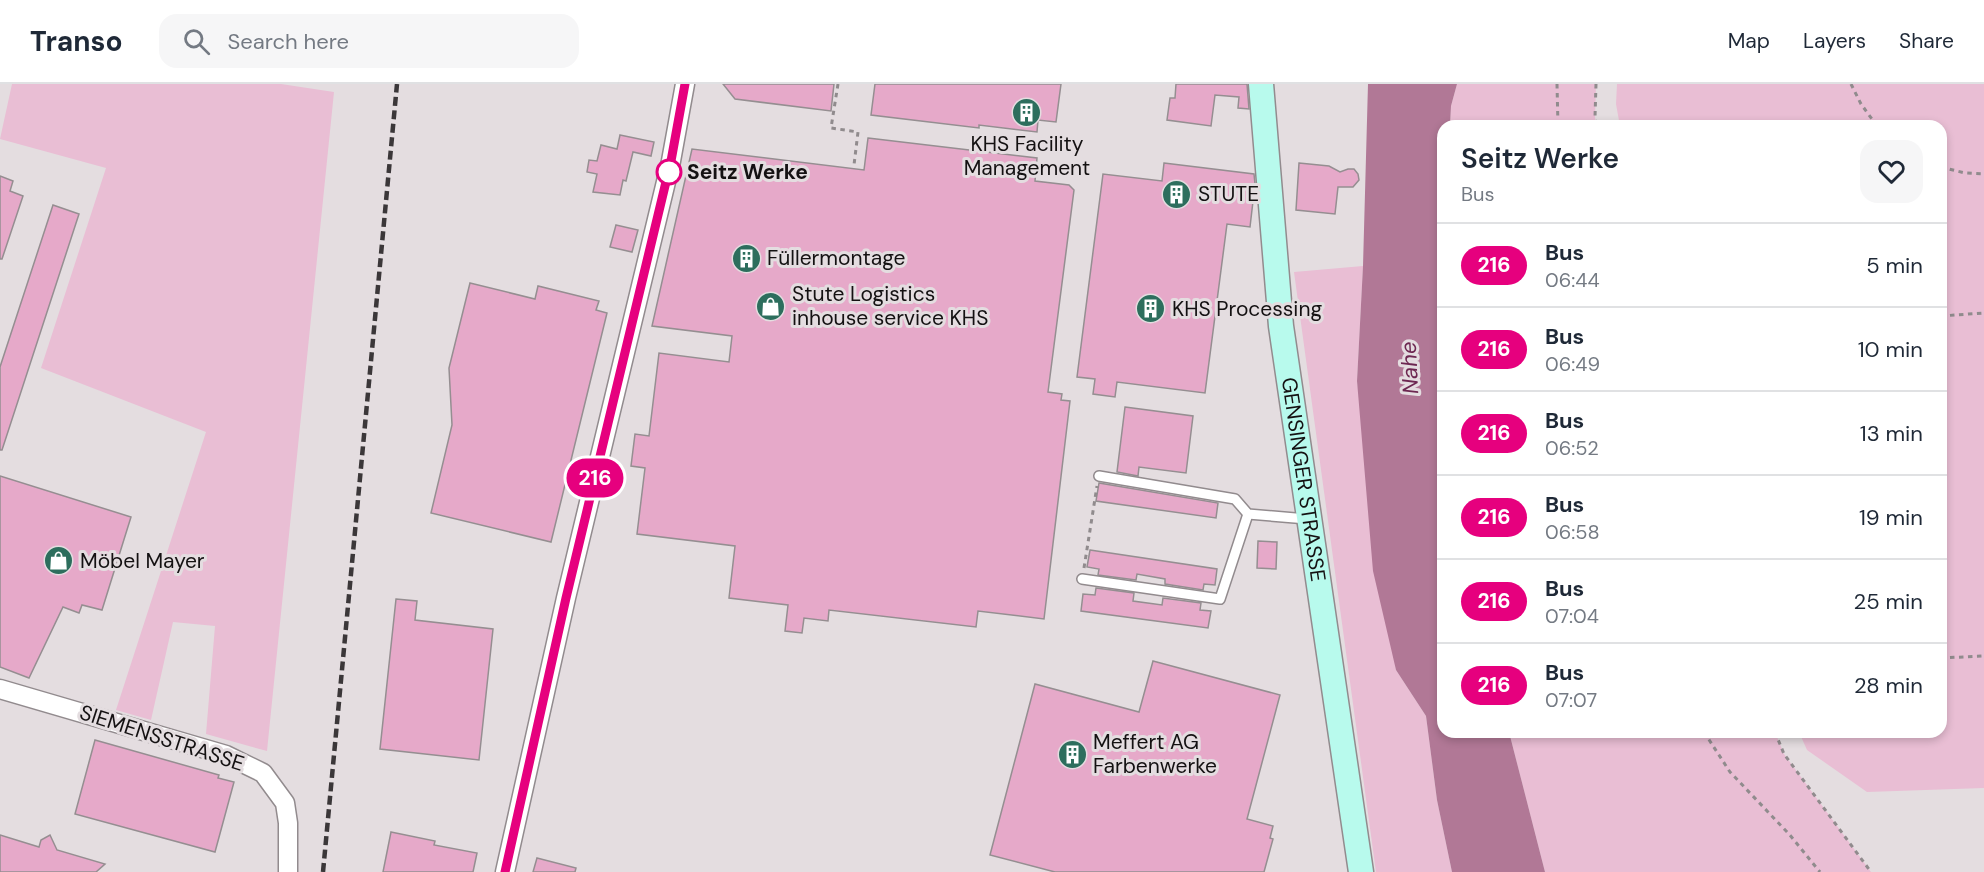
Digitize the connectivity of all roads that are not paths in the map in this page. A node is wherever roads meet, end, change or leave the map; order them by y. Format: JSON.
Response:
{"nodes":[{"id":1,"x":685,"y":84,"type":"edge"},
{"id":2,"x":1261,"y":84,"type":"edge"},
{"id":3,"x":1099,"y":476,"type":"road end"},
{"id":4,"x":1248,"y":514,"type":"junction"},
{"id":5,"x":1310,"y":519,"type":"junction"},
{"id":6,"x":1082,"y":579,"type":"road end"},
{"id":7,"x":0,"y":689,"type":"edge"},
{"id":8,"x":288,"y":868,"type":"edge"},
{"id":9,"x":505,"y":872,"type":"edge"},
{"id":10,"x":1361,"y":872,"type":"edge"}],
"edges":[{"from":1,"to":9,"type":"street"},
{"from":2,"to":5,"type":"street","name":"GENSINGER STRASSE"},
{"from":3,"to":4,"type":"lane"},
{"from":4,"to":5,"type":"lane"},
{"from":4,"to":6,"type":"lane"},
{"from":5,"to":10,"type":"street","name":"GENSINGER STRASSE"},
{"from":7,"to":8,"type":"street","name":"SIEMENSSTRASSE"}]}
